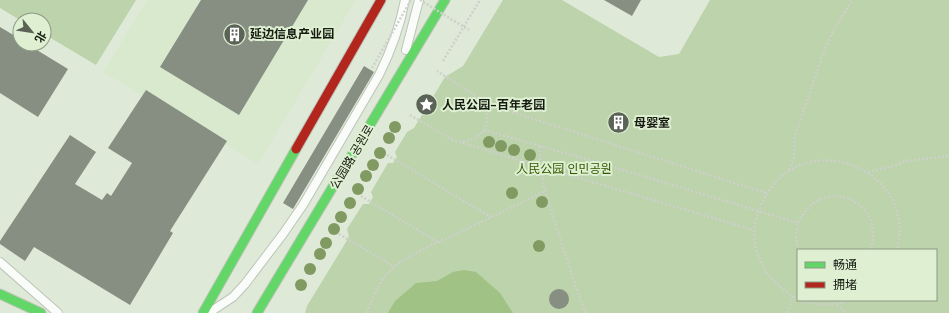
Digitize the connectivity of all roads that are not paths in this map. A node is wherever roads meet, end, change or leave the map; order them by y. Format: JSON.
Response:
{"nodes":[{"id":1,"x":381,"y":0,"type":"edge"},
{"id":2,"x":405,"y":0,"type":"edge"},
{"id":3,"x":419,"y":0,"type":"edge"},
{"id":4,"x":445,"y":0,"type":"edge"},
{"id":5,"x":398,"y":80,"type":"junction"},
{"id":6,"x":0,"y":262,"type":"edge"},
{"id":7,"x":0,"y":294,"type":"edge"},
{"id":8,"x":263,"y":303,"type":"junction"},
{"id":9,"x":42,"y":313,"type":"edge"},
{"id":10,"x":58,"y":313,"type":"edge"},
{"id":11,"x":203,"y":313,"type":"edge"},
{"id":12,"x":209,"y":313,"type":"edge"},
{"id":13,"x":257,"y":313,"type":"edge"},
{"id":14,"x":266,"y":313,"type":"edge"}],
"edges":[{"from":1,"to":11,"type":"main road"},
{"from":2,"to":12,"type":"lane"},
{"from":3,"to":5,"type":"lane"},
{"from":4,"to":5,"type":"main road","name":"公园路 공원로"},
{"from":5,"to":8,"type":"main road","name":"公园路 공원로"},
{"from":6,"to":10,"type":"lane"},
{"from":7,"to":9,"type":"main road"},
{"from":8,"to":13,"type":"main road","name":"公园路 공원로"},
{"from":8,"to":14,"type":"main road"}]}
